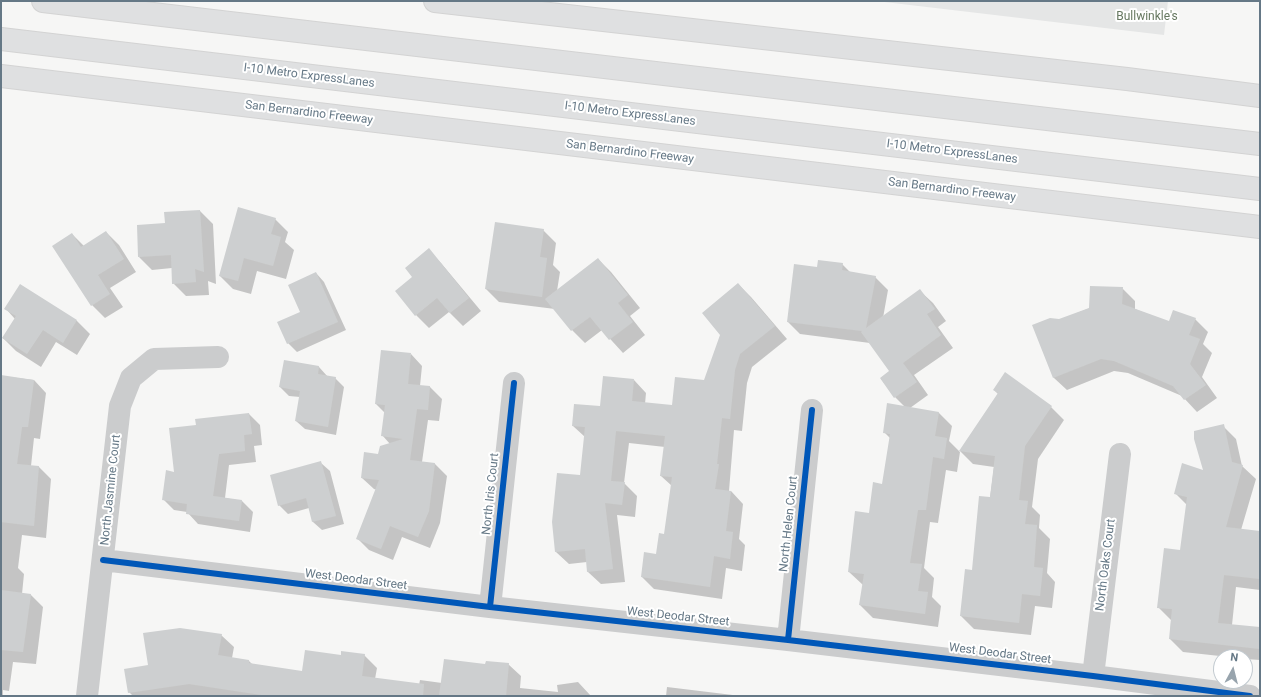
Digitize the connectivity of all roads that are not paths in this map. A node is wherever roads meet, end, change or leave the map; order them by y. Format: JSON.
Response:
{"nodes":[{"id":1,"x":43,"y":1,"type":"edge"},
{"id":2,"x":435,"y":1,"type":"edge"},
{"id":3,"x":1,"y":40,"type":"edge"},
{"id":4,"x":1,"y":76,"type":"edge"},
{"id":5,"x":1260,"y":96,"type":"edge"},
{"id":6,"x":1260,"y":144,"type":"edge"},
{"id":7,"x":1260,"y":189,"type":"edge"},
{"id":8,"x":1260,"y":227,"type":"edge"},
{"id":9,"x":218,"y":357,"type":"dead end"},
{"id":10,"x":514,"y":383,"type":"dead end"},
{"id":11,"x":812,"y":410,"type":"dead end"},
{"id":12,"x":1120,"y":454,"type":"dead end"},
{"id":13,"x":103,"y":560,"type":"junction"},
{"id":14,"x":490,"y":607,"type":"junction"},
{"id":15,"x":788,"y":640,"type":"junction"},
{"id":16,"x":1093,"y":676,"type":"junction"},
{"id":17,"x":87,"y":696,"type":"edge"},
{"id":18,"x":1250,"y":696,"type":"edge"}],
"edges":[{"from":1,"to":6,"type":"highway"},
{"from":2,"to":5,"type":"highway"},
{"from":3,"to":7,"type":"highway","name":"I-10 Metro ExpressLanes"},
{"from":4,"to":8,"type":"highway","name":"San Bernardino Freeway"},
{"from":9,"to":13,"type":"street","name":"North Jasmine Court"},
{"from":10,"to":14,"type":"street","name":"North Iris Court"},
{"from":11,"to":15,"type":"street","name":"North Helen Court"},
{"from":12,"to":16,"type":"street","name":"North Oaks Court"},
{"from":13,"to":14,"type":"street","name":"West Deodar Street"},
{"from":13,"to":17,"type":"street","name":"North Jasmine Court"},
{"from":14,"to":15,"type":"street","name":"West Deodar Street"},
{"from":15,"to":16,"type":"street","name":"West Deodar Street"},
{"from":16,"to":18,"type":"street","name":"West Deodar Street"}]}
